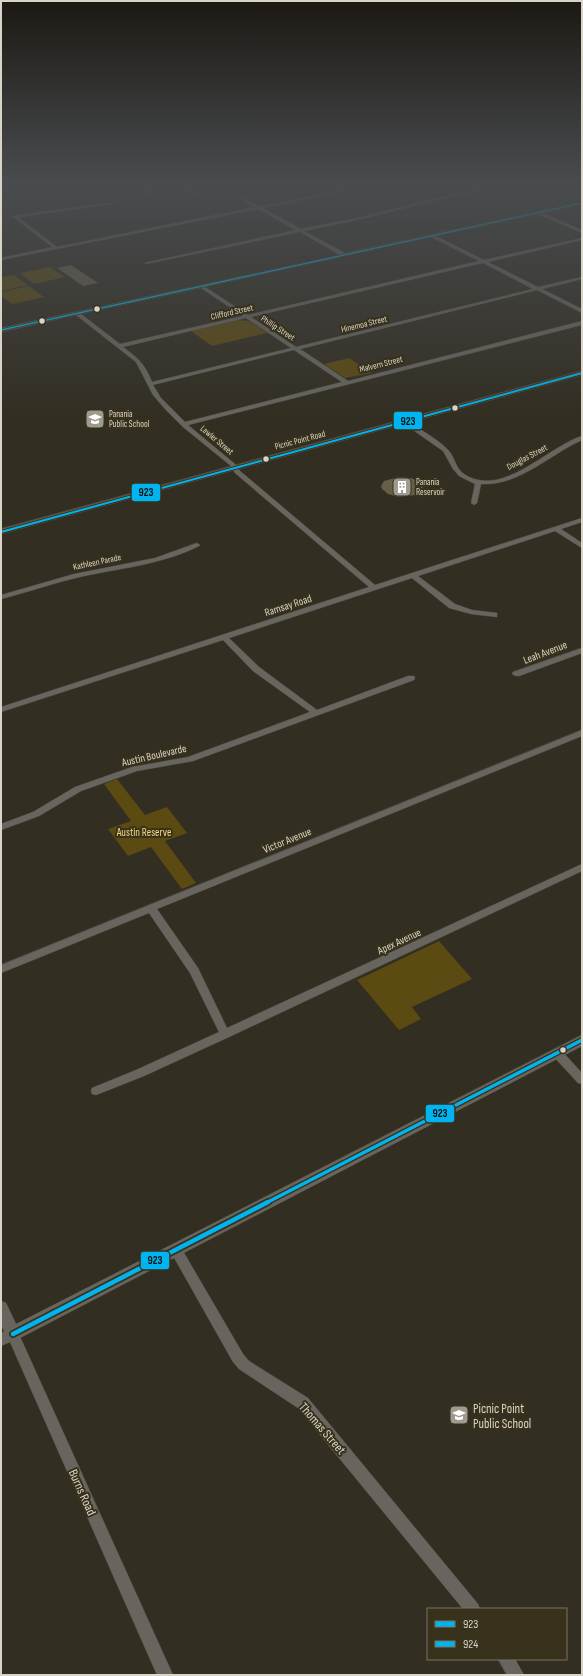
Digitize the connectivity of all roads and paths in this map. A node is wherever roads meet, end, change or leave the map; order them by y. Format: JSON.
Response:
{"nodes":[{"id":1,"x":160,"y":259,"type":"edge"},
{"id":2,"x":325,"y":259,"type":"edge"},
{"id":3,"x":478,"y":259,"type":"edge"},
{"id":4,"x":496,"y":259,"type":"edge"},
{"id":5,"x":146,"y":262,"type":"dead end"},
{"id":6,"x":484,"y":262,"type":"junction"},
{"id":7,"x":582,"y":278,"type":"edge"},
{"id":8,"x":201,"y":286,"type":"junction"},
{"id":9,"x":538,"y":289,"type":"junction"},
{"id":10,"x":582,"y":311,"type":"edge"},
{"id":11,"x":77,"y":313,"type":"junction"},
{"id":12,"x":247,"y":317,"type":"junction"},
{"id":13,"x":582,"y":323,"type":"edge"},
{"id":14,"x":1,"y":330,"type":"edge"},
{"id":15,"x":119,"y":346,"type":"junction"},
{"id":16,"x":295,"y":349,"type":"junction"},
{"id":17,"x":582,"y":374,"type":"edge"},
{"id":18,"x":346,"y":382,"type":"junction"},
{"id":19,"x":150,"y":384,"type":"junction"},
{"id":20,"x":406,"y":422,"type":"junction"},
{"id":21,"x":184,"y":424,"type":"junction"},
{"id":22,"x":582,"y":438,"type":"edge"},
{"id":23,"x":235,"y":468,"type":"junction"},
{"id":24,"x":478,"y":483,"type":"junction"},
{"id":25,"x":474,"y":503,"type":"dead end"},
{"id":26,"x":582,"y":520,"type":"edge"},
{"id":27,"x":556,"y":529,"type":"junction"},
{"id":28,"x":1,"y":532,"type":"edge"},
{"id":29,"x":197,"y":545,"type":"dead end"},
{"id":30,"x":582,"y":546,"type":"edge"},
{"id":31,"x":414,"y":575,"type":"junction"},
{"id":32,"x":374,"y":588,"type":"junction"},
{"id":33,"x":1,"y":597,"type":"edge"},
{"id":34,"x":494,"y":615,"type":"dead end"},
{"id":35,"x":224,"y":637,"type":"junction"},
{"id":36,"x":582,"y":650,"type":"edge"},
{"id":37,"x":516,"y":674,"type":"dead end"},
{"id":38,"x":411,"y":678,"type":"dead end"},
{"id":39,"x":1,"y":710,"type":"edge"},
{"id":40,"x":316,"y":713,"type":"junction"},
{"id":41,"x":582,"y":733,"type":"edge"},
{"id":42,"x":1,"y":827,"type":"edge"},
{"id":43,"x":582,"y":867,"type":"edge"},
{"id":44,"x":151,"y":908,"type":"junction"},
{"id":45,"x":1,"y":969,"type":"edge"},
{"id":46,"x":225,"y":1034,"type":"junction"},
{"id":47,"x":582,"y":1040,"type":"edge"},
{"id":48,"x":557,"y":1053,"type":"junction"},
{"id":49,"x":582,"y":1080,"type":"edge"},
{"id":50,"x":96,"y":1091,"type":"dead end"},
{"id":51,"x":176,"y":1250,"type":"junction"},
{"id":52,"x":1,"y":1308,"type":"edge"},
{"id":53,"x":7,"y":1337,"type":"edge"},
{"id":54,"x":472,"y":1608,"type":"edge"},
{"id":55,"x":507,"y":1660,"type":"edge"},
{"id":56,"x":165,"y":1675,"type":"edge"},
{"id":57,"x":516,"y":1675,"type":"edge"}],
"edges":[{"from":1,"to":5,"type":"street"},
{"from":2,"to":8,"type":"street"},
{"from":3,"to":6,"type":"street"},
{"from":4,"to":6,"type":"street","name":"Clifford Street"},
{"from":6,"to":9,"type":"street"},
{"from":6,"to":12,"type":"street","name":"Clifford Street"},
{"from":7,"to":9,"type":"street","name":"Hinemoa Street"},
{"from":8,"to":11,"type":"street"},
{"from":8,"to":12,"type":"street","name":"Phillip Street"},
{"from":9,"to":10,"type":"street"},
{"from":9,"to":16,"type":"street","name":"Hinemoa Street"},
{"from":11,"to":14,"type":"street"},
{"from":11,"to":15,"type":"street","name":"Lawler Street"},
{"from":12,"to":15,"type":"street","name":"Clifford Street"},
{"from":12,"to":16,"type":"street","name":"Phillip Street"},
{"from":13,"to":18,"type":"street","name":"Malvern Street"},
{"from":15,"to":19,"type":"street","name":"Lawler Street"},
{"from":16,"to":18,"type":"street","name":"Phillip Street"},
{"from":16,"to":19,"type":"street","name":"Hinemoa Street"},
{"from":17,"to":20,"type":"street","name":"Picnic Point Road"},
{"from":18,"to":21,"type":"street","name":"Malvern Street"},
{"from":19,"to":21,"type":"street","name":"Lawler Street"},
{"from":20,"to":23,"type":"street","name":"Picnic Point Road"},
{"from":20,"to":24,"type":"street"},
{"from":21,"to":23,"type":"street","name":"Lawler Street"},
{"from":22,"to":24,"type":"street","name":"Douglas Street"},
{"from":23,"to":28,"type":"street","name":"Picnic Point Road"},
{"from":23,"to":32,"type":"street","name":"Lawler Street"},
{"from":24,"to":25,"type":"street"},
{"from":26,"to":27,"type":"street","name":"Ramsay Road"},
{"from":27,"to":30,"type":"street"},
{"from":27,"to":31,"type":"street","name":"Ramsay Road"},
{"from":29,"to":33,"type":"street","name":"Kathleen Parade"},
{"from":31,"to":32,"type":"street","name":"Ramsay Road"},
{"from":31,"to":34,"type":"street"},
{"from":32,"to":35,"type":"street","name":"Ramsay Road"},
{"from":35,"to":39,"type":"street","name":"Ramsay Road"},
{"from":35,"to":40,"type":"street"},
{"from":36,"to":37,"type":"street","name":"Leah Avenue"},
{"from":38,"to":40,"type":"street","name":"Austin Boulevarde"},
{"from":40,"to":42,"type":"street","name":"Austin Boulevarde"},
{"from":41,"to":44,"type":"street","name":"Victor Avenue"},
{"from":43,"to":46,"type":"street","name":"Apex Avenue"},
{"from":44,"to":45,"type":"street","name":"Victor Avenue"},
{"from":44,"to":46,"type":"street"},
{"from":46,"to":50,"type":"street","name":"Apex Avenue"},
{"from":47,"to":48,"type":"street"},
{"from":48,"to":49,"type":"street"},
{"from":48,"to":51,"type":"street"},
{"from":51,"to":53,"type":"street"},
{"from":51,"to":54,"type":"street","name":"Thomas Street"},
{"from":52,"to":53,"type":"street","name":"Burns Road"},
{"from":53,"to":56,"type":"street","name":"Burns Road"},
{"from":55,"to":57,"type":"street"}]}
